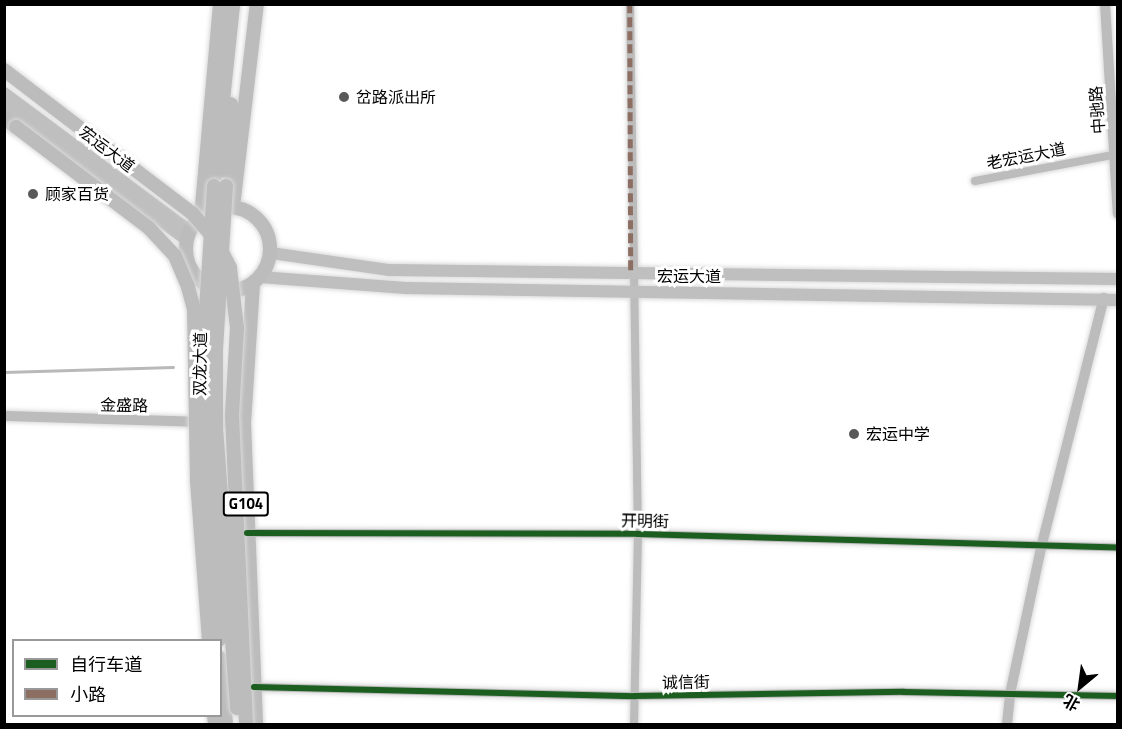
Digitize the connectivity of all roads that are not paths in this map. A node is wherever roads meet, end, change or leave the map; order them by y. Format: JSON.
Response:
{"nodes":[{"id":1,"x":220,"y":4,"type":"edge"},
{"id":2,"x":233,"y":4,"type":"edge"},
{"id":3,"x":242,"y":4,"type":"edge"},
{"id":4,"x":257,"y":4,"type":"edge"},
{"id":5,"x":630,"y":4,"type":"edge"},
{"id":6,"x":1106,"y":4,"type":"edge"},
{"id":7,"x":4,"y":70,"type":"edge"},
{"id":8,"x":4,"y":93,"type":"edge"},
{"id":9,"x":4,"y":106,"type":"edge"},
{"id":10,"x":4,"y":118,"type":"edge"},
{"id":11,"x":1116,"y":154,"type":"edge"},
{"id":12,"x":975,"y":181,"type":"dead end"},
{"id":13,"x":234,"y":207,"type":"junction"},
{"id":14,"x":1118,"y":214,"type":"edge"},
{"id":15,"x":201,"y":217,"type":"junction"},
{"id":16,"x":189,"y":235,"type":"junction"},
{"id":17,"x":271,"y":253,"type":"junction"},
{"id":18,"x":631,"y":272,"type":"junction"},
{"id":19,"x":1118,"y":279,"type":"edge"},
{"id":20,"x":257,"y":281,"type":"junction"},
{"id":21,"x":202,"y":282,"type":"junction"},
{"id":22,"x":634,"y":293,"type":"junction"},
{"id":23,"x":1104,"y":298,"type":"junction"},
{"id":24,"x":1118,"y":300,"type":"edge"},
{"id":25,"x":4,"y":416,"type":"edge"},
{"id":26,"x":190,"y":421,"type":"junction"},
{"id":27,"x":244,"y":423,"type":"junction"},
{"id":28,"x":247,"y":533,"type":"junction"},
{"id":29,"x":638,"y":534,"type":"junction"},
{"id":30,"x":1118,"y":547,"type":"edge"},
{"id":31,"x":1041,"y":548,"type":"junction"},
{"id":32,"x":203,"y":639,"type":"edge"},
{"id":33,"x":208,"y":639,"type":"edge"},
{"id":34,"x":219,"y":639,"type":"edge"},
{"id":35,"x":222,"y":680,"type":"edge"},
{"id":36,"x":254,"y":687,"type":"junction"},
{"id":37,"x":1010,"y":694,"type":"junction"},
{"id":38,"x":635,"y":696,"type":"junction"},
{"id":39,"x":1118,"y":696,"type":"edge"},
{"id":40,"x":226,"y":724,"type":"edge"},
{"id":41,"x":239,"y":724,"type":"edge"},
{"id":42,"x":246,"y":724,"type":"edge"},
{"id":43,"x":256,"y":724,"type":"edge"},
{"id":44,"x":634,"y":724,"type":"edge"},
{"id":45,"x":1007,"y":724,"type":"edge"}],
"edges":[{"from":1,"to":15,"type":"highway"},
{"from":2,"to":34,"type":"highway","name":"双龙大道","number":"G104","bridge":true},
{"from":3,"to":41,"type":"highway","name":"双龙大道","number":"G104","bridge":true},
{"from":4,"to":13,"type":"highway"},
{"from":5,"to":18,"type":"street"},
{"from":6,"to":11,"type":"street","name":"中驰路"},
{"from":7,"to":42,"type":"highway","bridge":true},
{"from":8,"to":16,"type":"main road","name":"宏运大道"},
{"from":9,"to":16,"type":"main road","name":"宏运大道"},
{"from":10,"to":33,"type":"highway","bridge":true},
{"from":11,"to":12,"type":"street","name":"老宏运大道"},
{"from":11,"to":14,"type":"street","name":"中驰路"},
{"from":13,"to":15,"type":"highway"},
{"from":13,"to":17,"type":"highway"},
{"from":15,"to":16,"type":"highway"},
{"from":16,"to":21,"type":"highway"},
{"from":17,"to":18,"type":"main road","name":"宏运大道"},
{"from":17,"to":20,"type":"highway"},
{"from":18,"to":19,"type":"main road","name":"宏运大道"},
{"from":18,"to":22,"type":"street"},
{"from":20,"to":21,"type":"highway"},
{"from":20,"to":22,"type":"main road","name":"宏运大道"},
{"from":20,"to":27,"type":"highway","number":"G104"},
{"from":21,"to":26,"type":"highway","name":"双龙大道"},
{"from":22,"to":23,"type":"main road","name":"宏运大道"},
{"from":22,"to":29,"type":"street"},
{"from":23,"to":24,"type":"main road","name":"宏运大道"},
{"from":23,"to":31,"type":"street"},
{"from":25,"to":26,"type":"street","name":"金盛路"},
{"from":26,"to":27,"type":"street","name":"金盛路"},
{"from":26,"to":32,"type":"highway","name":"双龙大道"},
{"from":27,"to":28,"type":"highway","number":"G104"},
{"from":28,"to":29,"type":"street","name":"开明街"},
{"from":28,"to":36,"type":"highway","number":"G104"},
{"from":29,"to":31,"type":"street","name":"开明街"},
{"from":29,"to":38,"type":"street"},
{"from":30,"to":31,"type":"street","name":"开明街"},
{"from":31,"to":37,"type":"street"},
{"from":35,"to":40,"type":"highway"},
{"from":36,"to":38,"type":"street","name":"诚信街"},
{"from":36,"to":43,"type":"highway","number":"G104"},
{"from":37,"to":38,"type":"street","name":"诚信街"},
{"from":37,"to":39,"type":"street","name":"诚信街"},
{"from":37,"to":45,"type":"street"},
{"from":38,"to":44,"type":"street"}]}
